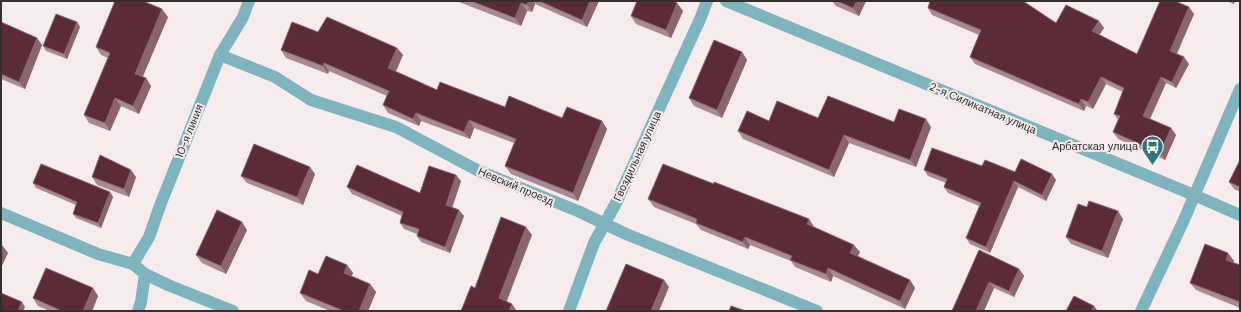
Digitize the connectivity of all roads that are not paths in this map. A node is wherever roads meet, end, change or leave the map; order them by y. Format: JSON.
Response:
{"nodes":[{"id":1,"x":249,"y":1,"type":"edge"},
{"id":2,"x":707,"y":1,"type":"edge"},
{"id":3,"x":726,"y":1,"type":"edge"},
{"id":4,"x":220,"y":55,"type":"junction"},
{"id":5,"x":1240,"y":89,"type":"edge"},
{"id":6,"x":1194,"y":195,"type":"junction"},
{"id":7,"x":1,"y":213,"type":"edge"},
{"id":8,"x":1240,"y":215,"type":"edge"},
{"id":9,"x":604,"y":224,"type":"junction"},
{"id":10,"x":133,"y":264,"type":"junction"},
{"id":11,"x":145,"y":274,"type":"junction"},
{"id":12,"x":138,"y":311,"type":"edge"},
{"id":13,"x":233,"y":311,"type":"edge"},
{"id":14,"x":569,"y":311,"type":"edge"},
{"id":15,"x":817,"y":311,"type":"edge"},
{"id":16,"x":1141,"y":311,"type":"edge"}],
"edges":[{"from":1,"to":4,"type":"street","name":"10-я линия"},
{"from":2,"to":9,"type":"street","name":"Гвоздильная улица"},
{"from":3,"to":6,"type":"street","name":"2-я Силикатная улица"},
{"from":4,"to":9,"type":"street","name":"Невский проезд"},
{"from":4,"to":10,"type":"street","name":"10-я линия"},
{"from":5,"to":6,"type":"street"},
{"from":6,"to":8,"type":"street","name":"2-я Силикатная улица"},
{"from":6,"to":16,"type":"street"},
{"from":7,"to":10,"type":"street"},
{"from":9,"to":14,"type":"street","name":"Гвоздильная улица"},
{"from":9,"to":15,"type":"street","name":"Невский проезд"},
{"from":10,"to":11,"type":"street"},
{"from":11,"to":12,"type":"street"},
{"from":11,"to":13,"type":"street"}]}
